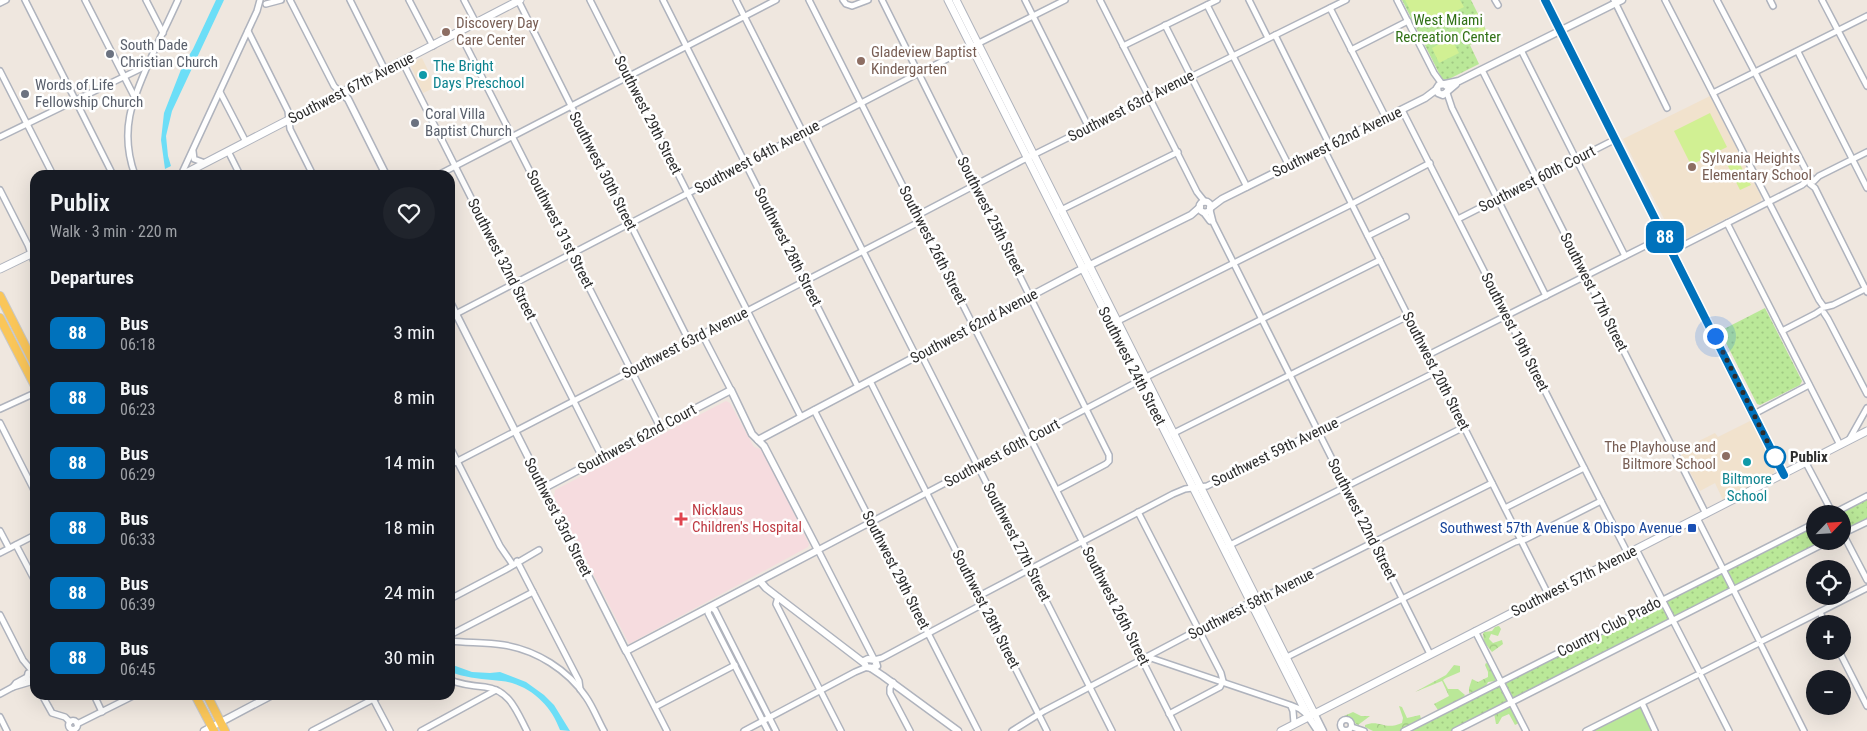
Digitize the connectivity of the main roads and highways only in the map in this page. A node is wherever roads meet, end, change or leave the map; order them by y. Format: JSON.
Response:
{"nodes":[{"id":1,"x":518,"y":0,"type":"edge"},
{"id":2,"x":948,"y":0,"type":"edge"},
{"id":3,"x":956,"y":0,"type":"edge"},
{"id":4,"x":975,"y":45,"type":"junction"},
{"id":5,"x":192,"y":170,"type":"edge"},
{"id":6,"x":30,"y":254,"type":"edge"},
{"id":7,"x":0,"y":269,"type":"edge"},
{"id":8,"x":0,"y":296,"type":"edge"},
{"id":9,"x":0,"y":318,"type":"edge"},
{"id":10,"x":30,"y":356,"type":"edge"},
{"id":11,"x":30,"y":376,"type":"edge"},
{"id":12,"x":1867,"y":431,"type":"edge"},
{"id":13,"x":1283,"y":659,"type":"junction"},
{"id":14,"x":198,"y":700,"type":"edge"},
{"id":15,"x":210,"y":700,"type":"edge"},
{"id":16,"x":1311,"y":714,"type":"junction"},
{"id":17,"x":213,"y":729,"type":"edge"},
{"id":18,"x":225,"y":731,"type":"edge"},
{"id":19,"x":1280,"y":731,"type":"edge"}],
"edges":[{"from":1,"to":5,"type":"main road","name":"Southwest 67th Avenue"},
{"from":2,"to":4,"type":"main road","name":"Southwest 24th Street"},
{"from":3,"to":4,"type":"main road","name":"Southwest 24th Street"},
{"from":4,"to":13,"type":"main road","name":"Southwest 24th Street"},
{"from":6,"to":7,"type":"main road"},
{"from":8,"to":10,"type":"main road"},
{"from":9,"to":11,"type":"main road"},
{"from":12,"to":16,"type":"main road","name":"Southwest 57th Avenue"},
{"from":13,"to":16,"type":"main road","name":"Southwest 24th Street"},
{"from":13,"to":16,"type":"main road","name":"Southwest 24th Street"},
{"from":14,"to":17,"type":"main road"},
{"from":15,"to":18,"type":"main road"},
{"from":16,"to":19,"type":"main road","name":"Southwest 57th Avenue"}]}
